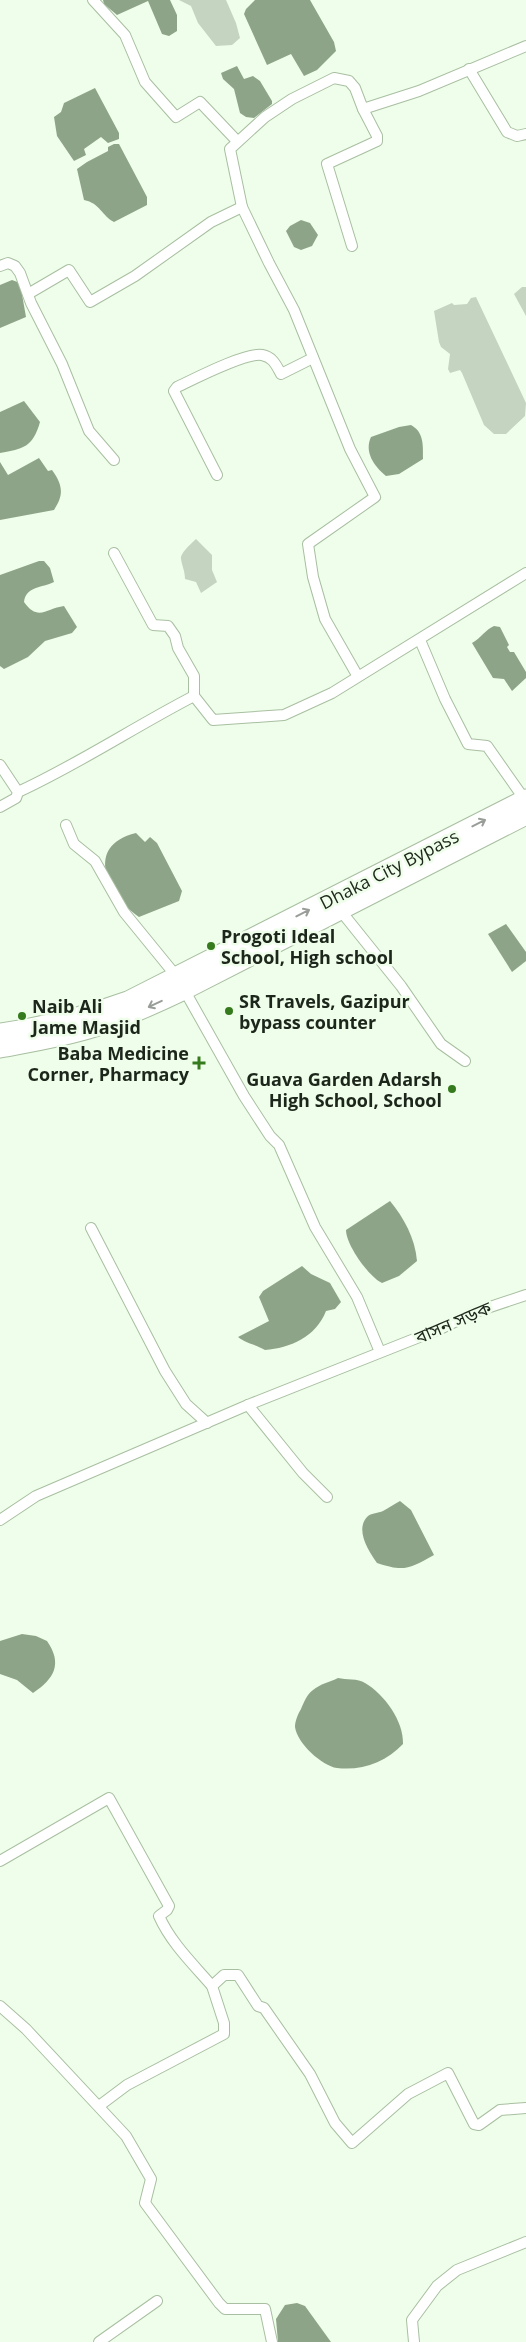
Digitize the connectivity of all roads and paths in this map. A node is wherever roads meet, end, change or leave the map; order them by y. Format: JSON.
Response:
{"nodes":[{"id":1,"x":93,"y":0,"type":"edge"},
{"id":2,"x":526,"y":46,"type":"edge"},
{"id":3,"x":469,"y":69,"type":"junction"},
{"id":4,"x":363,"y":109,"type":"junction"},
{"id":5,"x":526,"y":134,"type":"edge"},
{"id":6,"x":237,"y":141,"type":"junction"},
{"id":7,"x":242,"y":207,"type":"junction"},
{"id":8,"x":352,"y":246,"type":"dead end"},
{"id":9,"x":0,"y":266,"type":"edge"},
{"id":10,"x":28,"y":294,"type":"junction"},
{"id":11,"x":313,"y":358,"type":"junction"},
{"id":12,"x":114,"y":460,"type":"dead end"},
{"id":13,"x":217,"y":475,"type":"dead end"},
{"id":14,"x":114,"y":553,"type":"dead end"},
{"id":15,"x":526,"y":573,"type":"edge"},
{"id":16,"x":420,"y":640,"type":"junction"},
{"id":17,"x":357,"y":675,"type":"junction"},
{"id":18,"x":194,"y":696,"type":"junction"},
{"id":19,"x":0,"y":765,"type":"edge"},
{"id":20,"x":18,"y":792,"type":"junction"},
{"id":21,"x":526,"y":804,"type":"edge"},
{"id":22,"x":0,"y":807,"type":"edge"},
{"id":23,"x":66,"y":825,"type":"dead end"},
{"id":24,"x":340,"y":910,"type":"junction"},
{"id":25,"x":180,"y":984,"type":"junction"},
{"id":26,"x":0,"y":1033,"type":"edge"},
{"id":27,"x":0,"y":1048,"type":"edge"},
{"id":28,"x":465,"y":1061,"type":"dead end"},
{"id":29,"x":91,"y":1228,"type":"dead end"},
{"id":30,"x":526,"y":1295,"type":"edge"},
{"id":31,"x":380,"y":1352,"type":"junction"},
{"id":32,"x":248,"y":1405,"type":"junction"},
{"id":33,"x":207,"y":1423,"type":"junction"},
{"id":34,"x":327,"y":1497,"type":"dead end"},
{"id":35,"x":0,"y":1520,"type":"edge"},
{"id":36,"x":0,"y":1861,"type":"edge"},
{"id":37,"x":212,"y":1986,"type":"junction"},
{"id":38,"x":0,"y":2006,"type":"edge"},
{"id":39,"x":99,"y":2106,"type":"junction"},
{"id":40,"x":526,"y":2108,"type":"edge"},
{"id":41,"x":526,"y":2242,"type":"edge"},
{"id":42,"x":157,"y":2301,"type":"dead end"},
{"id":43,"x":99,"y":2342,"type":"edge"},
{"id":44,"x":272,"y":2342,"type":"edge"},
{"id":45,"x":414,"y":2342,"type":"edge"}],
"edges":[{"from":1,"to":6,"type":"street"},
{"from":2,"to":3,"type":"street"},
{"from":3,"to":4,"type":"street"},
{"from":3,"to":5,"type":"street"},
{"from":4,"to":6,"type":"street"},
{"from":4,"to":8,"type":"street"},
{"from":6,"to":7,"type":"street"},
{"from":7,"to":10,"type":"street"},
{"from":7,"to":11,"type":"street"},
{"from":9,"to":10,"type":"street"},
{"from":10,"to":12,"type":"street"},
{"from":11,"to":13,"type":"street"},
{"from":11,"to":17,"type":"street"},
{"from":14,"to":18,"type":"street"},
{"from":15,"to":16,"type":"street"},
{"from":16,"to":17,"type":"street"},
{"from":16,"to":21,"type":"street"},
{"from":17,"to":18,"type":"street"},
{"from":18,"to":20,"type":"street"},
{"from":19,"to":20,"type":"street"},
{"from":20,"to":22,"type":"street"},
{"from":21,"to":24,"type":"highway"},
{"from":25,"to":21,"type":"highway","name":"Dhaka City Bypass","one_way":true},
{"from":23,"to":25,"type":"street"},
{"from":24,"to":25,"type":"highway"},
{"from":24,"to":28,"type":"street"},
{"from":25,"to":26,"type":"highway","name":"Dhaka City Bypass"},
{"from":25,"to":27,"type":"highway","one_way":true},
{"from":25,"to":31,"type":"street"},
{"from":29,"to":33,"type":"street"},
{"from":30,"to":31,"type":"street","name":"বাসন সড়ক"},
{"from":31,"to":32,"type":"street","name":"বাসন সড়ক"},
{"from":32,"to":33,"type":"street","name":"বাসন সড়ক"},
{"from":32,"to":34,"type":"street"},
{"from":33,"to":35,"type":"street","name":"বাসন সড়ক"},
{"from":36,"to":37,"type":"street"},
{"from":37,"to":39,"type":"street"},
{"from":37,"to":40,"type":"street"},
{"from":38,"to":39,"type":"street"},
{"from":39,"to":44,"type":"street"},
{"from":41,"to":45,"type":"street"},
{"from":42,"to":43,"type":"street"}]}
